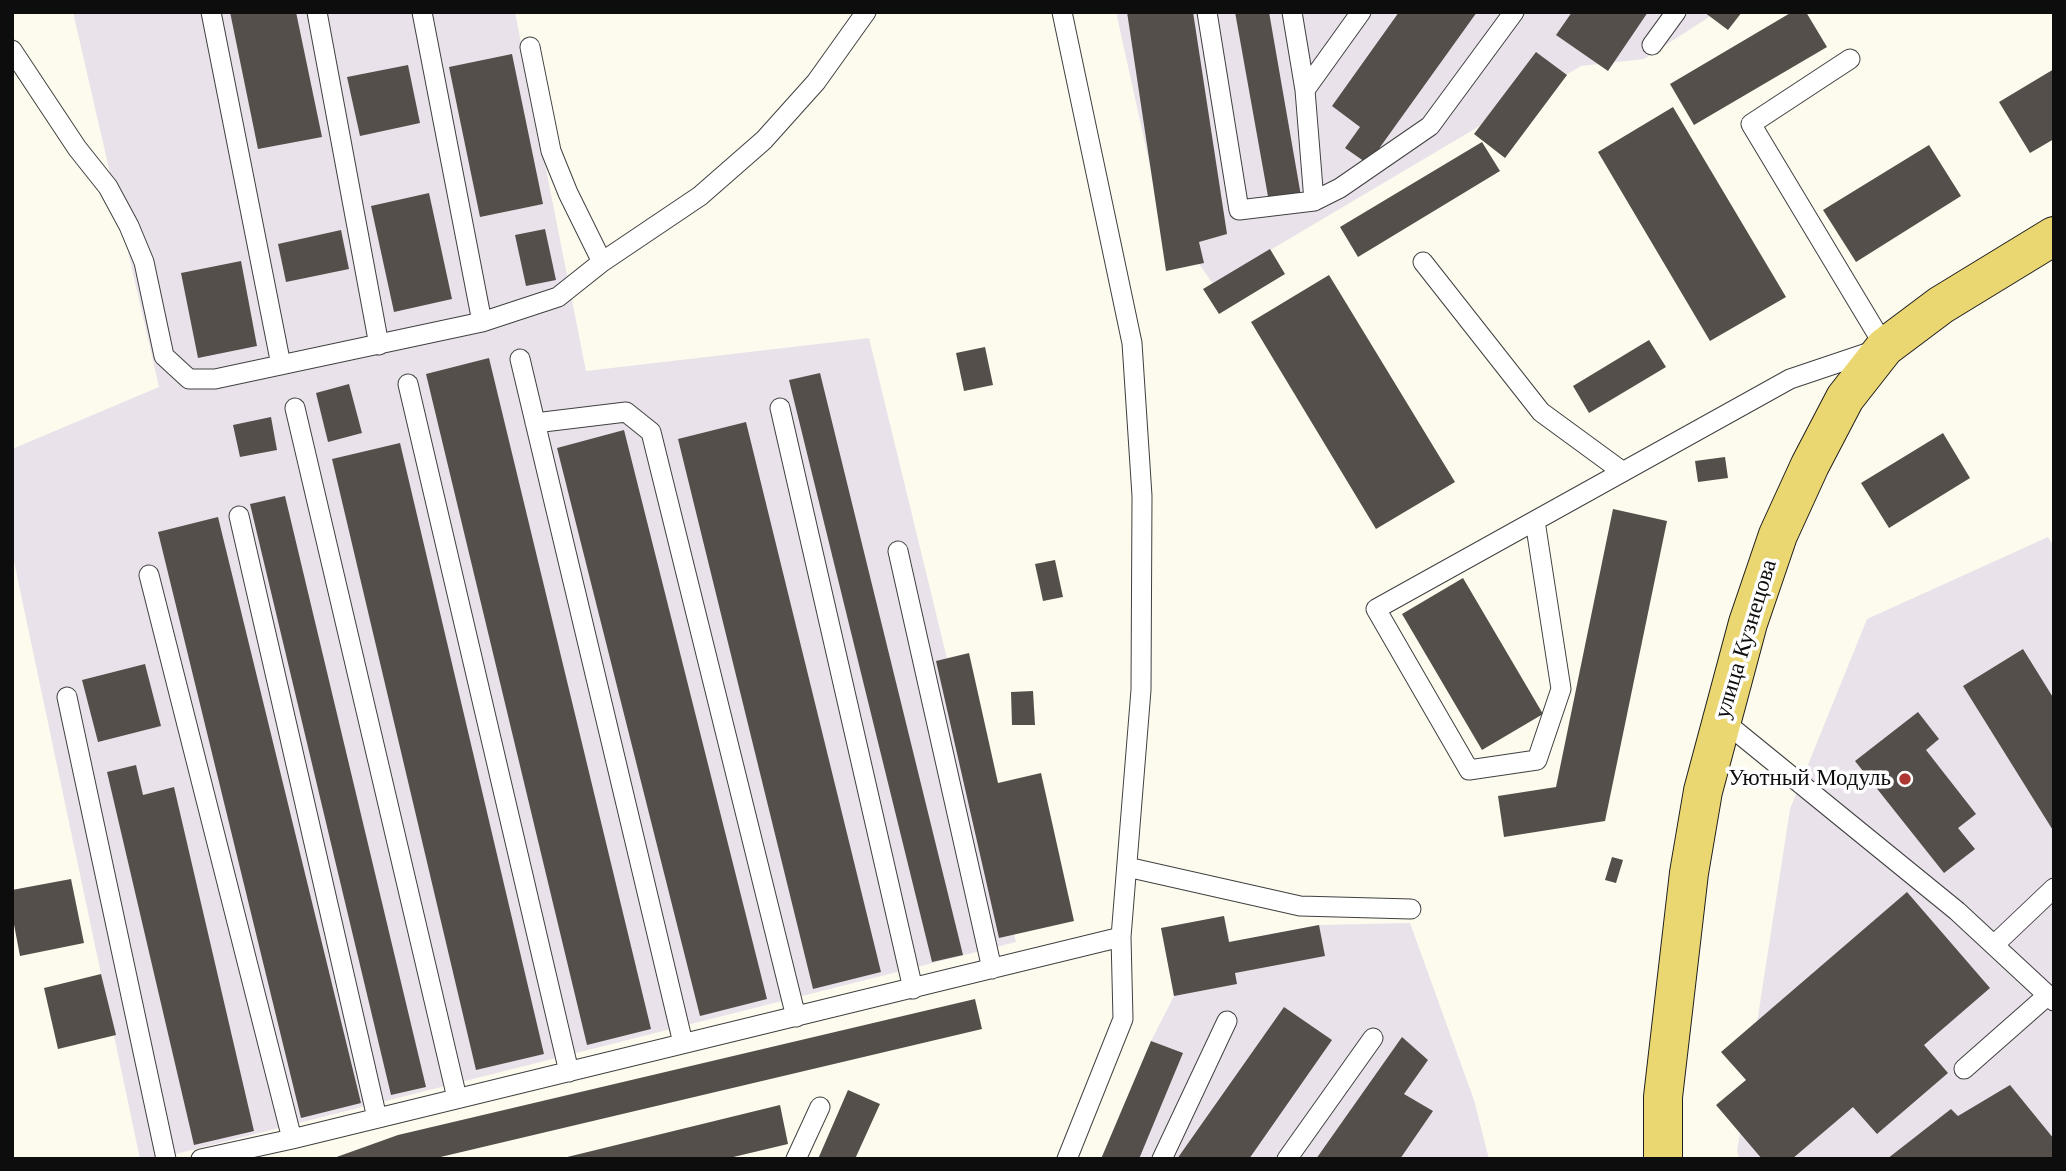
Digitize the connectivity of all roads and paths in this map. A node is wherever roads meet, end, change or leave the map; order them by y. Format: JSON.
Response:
{"nodes":[{"id":1,"x":211,"y":12,"type":"edge"},
{"id":2,"x":317,"y":12,"type":"edge"},
{"id":3,"x":422,"y":12,"type":"edge"},
{"id":4,"x":866,"y":12,"type":"edge"},
{"id":5,"x":1062,"y":12,"type":"edge"},
{"id":6,"x":1207,"y":12,"type":"edge"},
{"id":7,"x":1292,"y":12,"type":"edge"},
{"id":8,"x":1360,"y":12,"type":"edge"},
{"id":9,"x":1514,"y":12,"type":"edge"},
{"id":10,"x":1676,"y":12,"type":"edge"},
{"id":11,"x":1652,"y":45,"type":"dead end"},
{"id":12,"x":530,"y":47,"type":"dead end"},
{"id":13,"x":12,"y":50,"type":"edge"},
{"id":14,"x":1850,"y":59,"type":"dead end"},
{"id":15,"x":1305,"y":90,"type":"junction"},
{"id":16,"x":1314,"y":201,"type":"junction"},
{"id":17,"x":2054,"y":236,"type":"edge"},
{"id":18,"x":602,"y":262,"type":"junction"},
{"id":19,"x":1423,"y":262,"type":"dead end"},
{"id":20,"x":482,"y":322,"type":"junction"},
{"id":21,"x":379,"y":345,"type":"junction"},
{"id":22,"x":1885,"y":347,"type":"junction"},
{"id":23,"x":520,"y":359,"type":"dead end"},
{"id":24,"x":281,"y":365,"type":"junction"},
{"id":25,"x":408,"y":384,"type":"dead end"},
{"id":26,"x":295,"y":408,"type":"dead end"},
{"id":27,"x":780,"y":408,"type":"dead end"},
{"id":28,"x":535,"y":423,"type":"junction"},
{"id":29,"x":1623,"y":472,"type":"junction"},
{"id":30,"x":239,"y":516,"type":"dead end"},
{"id":31,"x":1535,"y":521,"type":"junction"},
{"id":32,"x":898,"y":551,"type":"dead end"},
{"id":33,"x":149,"y":575,"type":"dead end"},
{"id":34,"x":67,"y":697,"type":"dead end"},
{"id":35,"x":1721,"y":719,"type":"junction"},
{"id":36,"x":1127,"y":867,"type":"junction"},
{"id":37,"x":2054,"y":888,"type":"edge"},
{"id":38,"x":1411,"y":909,"type":"dead end"},
{"id":39,"x":1121,"y":937,"type":"junction"},
{"id":40,"x":1994,"y":945,"type":"junction"},
{"id":41,"x":992,"y":969,"type":"junction"},
{"id":42,"x":913,"y":989,"type":"junction"},
{"id":43,"x":2051,"y":998,"type":"edge"},
{"id":44,"x":796,"y":1017,"type":"junction"},
{"id":45,"x":1227,"y":1021,"type":"dead end"},
{"id":46,"x":1373,"y":1038,"type":"dead end"},
{"id":47,"x":682,"y":1043,"type":"junction"},
{"id":48,"x":1964,"y":1069,"type":"dead end"},
{"id":49,"x":569,"y":1072,"type":"junction"},
{"id":50,"x":457,"y":1098,"type":"junction"},
{"id":51,"x":820,"y":1107,"type":"dead end"},
{"id":52,"x":377,"y":1118,"type":"junction"},
{"id":53,"x":292,"y":1139,"type":"junction"},
{"id":54,"x":166,"y":1159,"type":"edge"},
{"id":55,"x":201,"y":1159,"type":"edge"},
{"id":56,"x":796,"y":1159,"type":"edge"},
{"id":57,"x":1067,"y":1159,"type":"edge"},
{"id":58,"x":1162,"y":1159,"type":"edge"},
{"id":59,"x":1287,"y":1159,"type":"edge"},
{"id":60,"x":1662,"y":1159,"type":"edge"}],
"edges":[{"from":1,"to":24,"type":"lane"},
{"from":2,"to":21,"type":"lane"},
{"from":3,"to":20,"type":"lane"},
{"from":4,"to":18,"type":"lane"},
{"from":5,"to":36,"type":"lane"},
{"from":6,"to":16,"type":"lane"},
{"from":7,"to":15,"type":"lane"},
{"from":8,"to":15,"type":"lane"},
{"from":9,"to":16,"type":"lane"},
{"from":10,"to":11,"type":"lane"},
{"from":12,"to":18,"type":"lane"},
{"from":13,"to":24,"type":"lane"},
{"from":14,"to":22,"type":"lane"},
{"from":15,"to":16,"type":"lane"},
{"from":17,"to":22,"type":"main road","name":"улица Кузнецова"},
{"from":18,"to":20,"type":"lane"},
{"from":19,"to":29,"type":"lane"},
{"from":20,"to":21,"type":"lane"},
{"from":21,"to":24,"type":"lane"},
{"from":22,"to":29,"type":"lane"},
{"from":22,"to":35,"type":"main road","name":"улица Кузнецова"},
{"from":23,"to":28,"type":"lane"},
{"from":25,"to":49,"type":"lane"},
{"from":26,"to":50,"type":"lane"},
{"from":27,"to":42,"type":"lane"},
{"from":28,"to":44,"type":"lane"},
{"from":28,"to":47,"type":"lane"},
{"from":29,"to":31,"type":"lane"},
{"from":30,"to":52,"type":"lane"},
{"from":31,"to":31,"type":"lane"},
{"from":32,"to":41,"type":"lane"},
{"from":33,"to":53,"type":"lane"},
{"from":34,"to":54,"type":"lane"},
{"from":35,"to":40,"type":"lane"},
{"from":35,"to":60,"type":"main road","name":"улица Кузнецова"},
{"from":36,"to":38,"type":"lane"},
{"from":36,"to":39,"type":"lane"},
{"from":37,"to":40,"type":"lane"},
{"from":39,"to":41,"type":"lane"},
{"from":39,"to":57,"type":"lane"},
{"from":40,"to":43,"type":"lane"},
{"from":41,"to":42,"type":"lane"},
{"from":42,"to":44,"type":"lane"},
{"from":43,"to":48,"type":"lane"},
{"from":44,"to":47,"type":"lane"},
{"from":45,"to":58,"type":"lane"},
{"from":46,"to":59,"type":"lane"},
{"from":47,"to":49,"type":"lane"},
{"from":49,"to":50,"type":"lane"},
{"from":50,"to":52,"type":"lane"},
{"from":51,"to":56,"type":"lane"},
{"from":52,"to":53,"type":"lane"},
{"from":53,"to":55,"type":"lane"}]}
